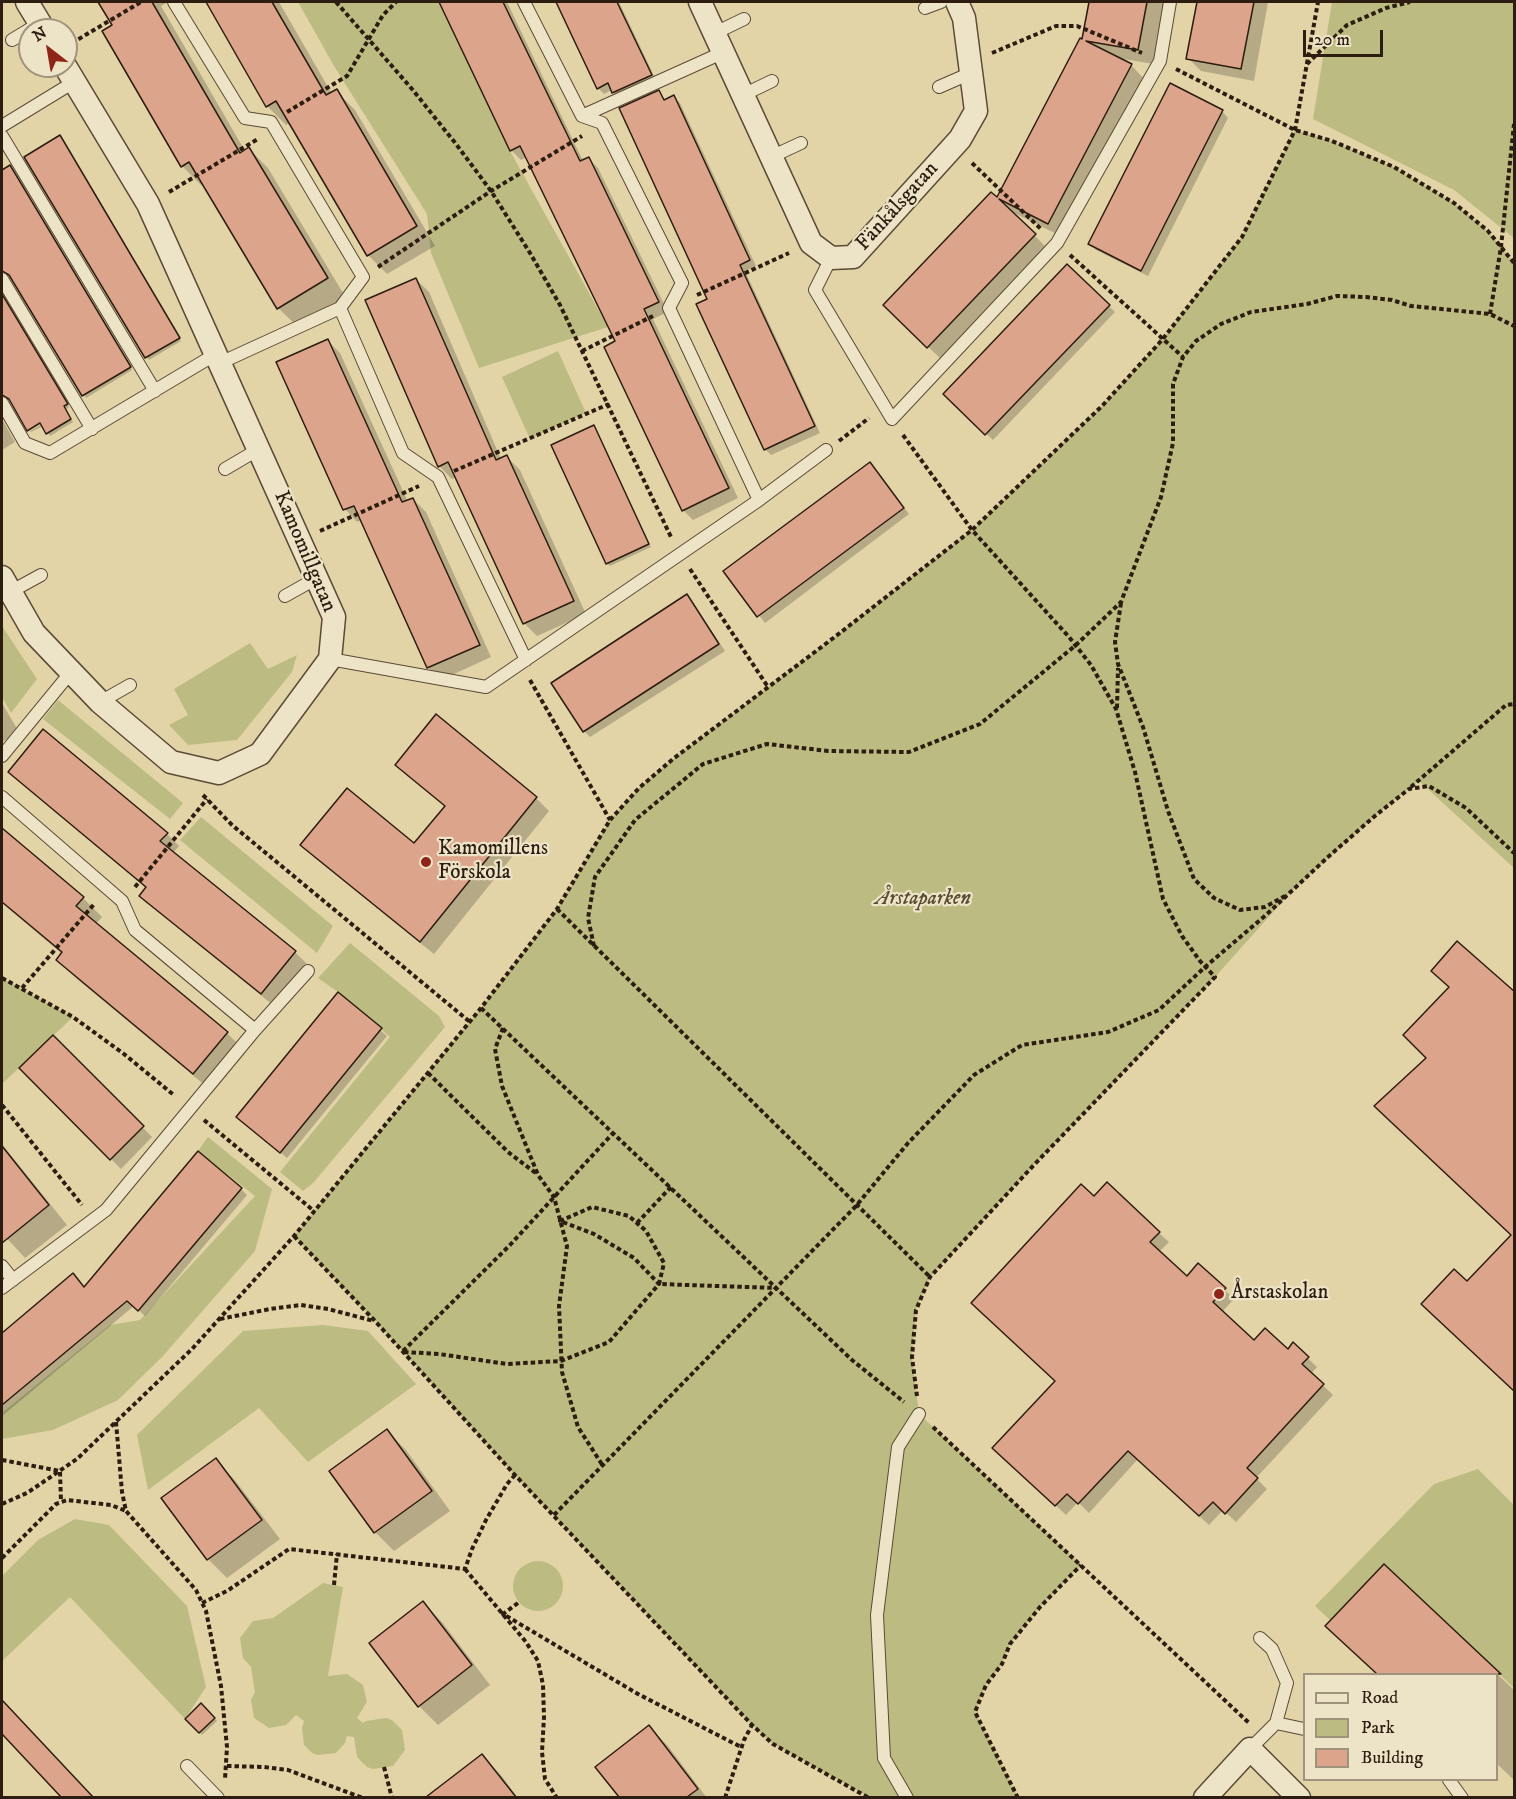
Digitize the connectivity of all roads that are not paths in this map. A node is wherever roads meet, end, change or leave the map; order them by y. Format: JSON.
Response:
{"nodes":[{"id":1,"x":27,"y":2,"type":"edge"},
{"id":2,"x":174,"y":2,"type":"edge"},
{"id":3,"x":524,"y":2,"type":"edge"},
{"id":4,"x":700,"y":2,"type":"edge"},
{"id":5,"x":941,"y":2,"type":"edge"},
{"id":6,"x":957,"y":2,"type":"edge"},
{"id":7,"x":1170,"y":2,"type":"edge"},
{"id":8,"x":925,"y":8,"type":"dead end"},
{"id":9,"x":37,"y":18,"type":"edge"},
{"id":10,"x":744,"y":19,"type":"dead end"},
{"id":11,"x":18,"y":37,"type":"edge"},
{"id":12,"x":12,"y":40,"type":"dead end"},
{"id":13,"x":719,"y":43,"type":"junction"},
{"id":14,"x":971,"y":73,"type":"junction"},
{"id":15,"x":65,"y":78,"type":"edge"},
{"id":16,"x":72,"y":78,"type":"edge"},
{"id":17,"x":772,"y":81,"type":"dead end"},
{"id":18,"x":939,"y":87,"type":"dead end"},
{"id":19,"x":743,"y":95,"type":"junction"},
{"id":20,"x":582,"y":116,"type":"junction"},
{"id":21,"x":2,"y":126,"type":"edge"},
{"id":22,"x":2,"y":136,"type":"edge"},
{"id":23,"x":801,"y":143,"type":"dead end"},
{"id":24,"x":771,"y":156,"type":"junction"},
{"id":25,"x":831,"y":258,"type":"junction"},
{"id":26,"x":2,"y":279,"type":"edge"},
{"id":27,"x":340,"y":308,"type":"junction"},
{"id":28,"x":218,"y":359,"type":"junction"},
{"id":29,"x":155,"y":391,"type":"junction"},
{"id":30,"x":2,"y":403,"type":"edge"},
{"id":31,"x":92,"y":429,"type":"junction"},
{"id":32,"x":259,"y":449,"type":"junction"},
{"id":33,"x":826,"y":450,"type":"road end"},
{"id":34,"x":225,"y":469,"type":"dead end"},
{"id":35,"x":759,"y":500,"type":"junction"},
{"id":36,"x":41,"y":575,"type":"dead end"},
{"id":37,"x":317,"y":578,"type":"junction"},
{"id":38,"x":6,"y":584,"type":"edge"},
{"id":39,"x":285,"y":596,"type":"dead end"},
{"id":40,"x":330,"y":659,"type":"junction"},
{"id":41,"x":523,"y":662,"type":"junction"},
{"id":42,"x":71,"y":672,"type":"junction"},
{"id":43,"x":130,"y":685,"type":"dead end"},
{"id":44,"x":100,"y":702,"type":"junction"},
{"id":45,"x":2,"y":756,"type":"edge"},
{"id":46,"x":2,"y":797,"type":"edge"},
{"id":47,"x":308,"y":971,"type":"dead end"},
{"id":48,"x":255,"y":1030,"type":"junction"},
{"id":49,"x":2,"y":1266,"type":"edge"},
{"id":50,"x":13,"y":1280,"type":"junction"},
{"id":51,"x":2,"y":1288,"type":"edge"},
{"id":52,"x":919,"y":1414,"type":"road end"},
{"id":53,"x":1260,"y":1638,"type":"dead end"},
{"id":54,"x":1276,"y":1723,"type":"junction"},
{"id":55,"x":1303,"y":1729,"type":"edge"},
{"id":56,"x":1256,"y":1742,"type":"junction"},
{"id":57,"x":187,"y":1766,"type":"dead end"},
{"id":58,"x":1450,"y":1781,"type":"edge"},
{"id":59,"x":221,"y":1792,"type":"edge"},
{"id":60,"x":907,"y":1797,"type":"edge"},
{"id":61,"x":1205,"y":1797,"type":"edge"},
{"id":62,"x":1299,"y":1797,"type":"edge"},
{"id":63,"x":1462,"y":1797,"type":"edge"}],
"edges":[{"from":1,"to":9,"type":"street"},
{"from":2,"to":27,"type":"lane"},
{"from":3,"to":20,"type":"lane"},
{"from":4,"to":13,"type":"street","name":"Fänkålsgatan"},
{"from":5,"to":8,"type":"lane"},
{"from":6,"to":14,"type":"street","name":"Fänkålsgatan"},
{"from":7,"to":25,"type":"lane"},
{"from":10,"to":13,"type":"lane"},
{"from":11,"to":12,"type":"lane"},
{"from":13,"to":19,"type":"street","name":"Fänkålsgatan"},
{"from":13,"to":20,"type":"lane"},
{"from":14,"to":18,"type":"lane"},
{"from":14,"to":25,"type":"street","name":"Fänkålsgatan"},
{"from":15,"to":21,"type":"lane"},
{"from":16,"to":28,"type":"street","name":"Kamomillgatan"},
{"from":17,"to":19,"type":"lane"},
{"from":19,"to":24,"type":"street","name":"Fänkålsgatan"},
{"from":20,"to":35,"type":"lane"},
{"from":22,"to":29,"type":"lane"},
{"from":23,"to":24,"type":"lane"},
{"from":24,"to":25,"type":"street","name":"Fänkålsgatan"},
{"from":26,"to":31,"type":"lane"},
{"from":27,"to":28,"type":"lane"},
{"from":27,"to":41,"type":"lane"},
{"from":28,"to":29,"type":"lane"},
{"from":28,"to":32,"type":"street","name":"Kamomillgatan"},
{"from":29,"to":31,"type":"lane"},
{"from":30,"to":31,"type":"lane"},
{"from":32,"to":34,"type":"lane"},
{"from":32,"to":37,"type":"street","name":"Kamomillgatan"},
{"from":33,"to":35,"type":"lane"},
{"from":35,"to":41,"type":"lane"},
{"from":36,"to":38,"type":"lane"},
{"from":37,"to":39,"type":"lane"},
{"from":37,"to":40,"type":"street","name":"Kamomillgatan"},
{"from":38,"to":42,"type":"street"},
{"from":40,"to":41,"type":"lane"},
{"from":40,"to":44,"type":"street"},
{"from":42,"to":44,"type":"street"},
{"from":42,"to":45,"type":"lane"},
{"from":43,"to":44,"type":"lane"},
{"from":46,"to":48,"type":"lane"},
{"from":47,"to":48,"type":"lane"},
{"from":48,"to":50,"type":"lane"},
{"from":49,"to":50,"type":"lane"},
{"from":50,"to":51,"type":"lane"},
{"from":52,"to":60,"type":"lane"},
{"from":53,"to":54,"type":"lane"},
{"from":54,"to":55,"type":"lane"},
{"from":54,"to":56,"type":"lane"},
{"from":56,"to":61,"type":"street"},
{"from":56,"to":62,"type":"street"},
{"from":57,"to":59,"type":"lane"},
{"from":58,"to":63,"type":"lane"}]}
